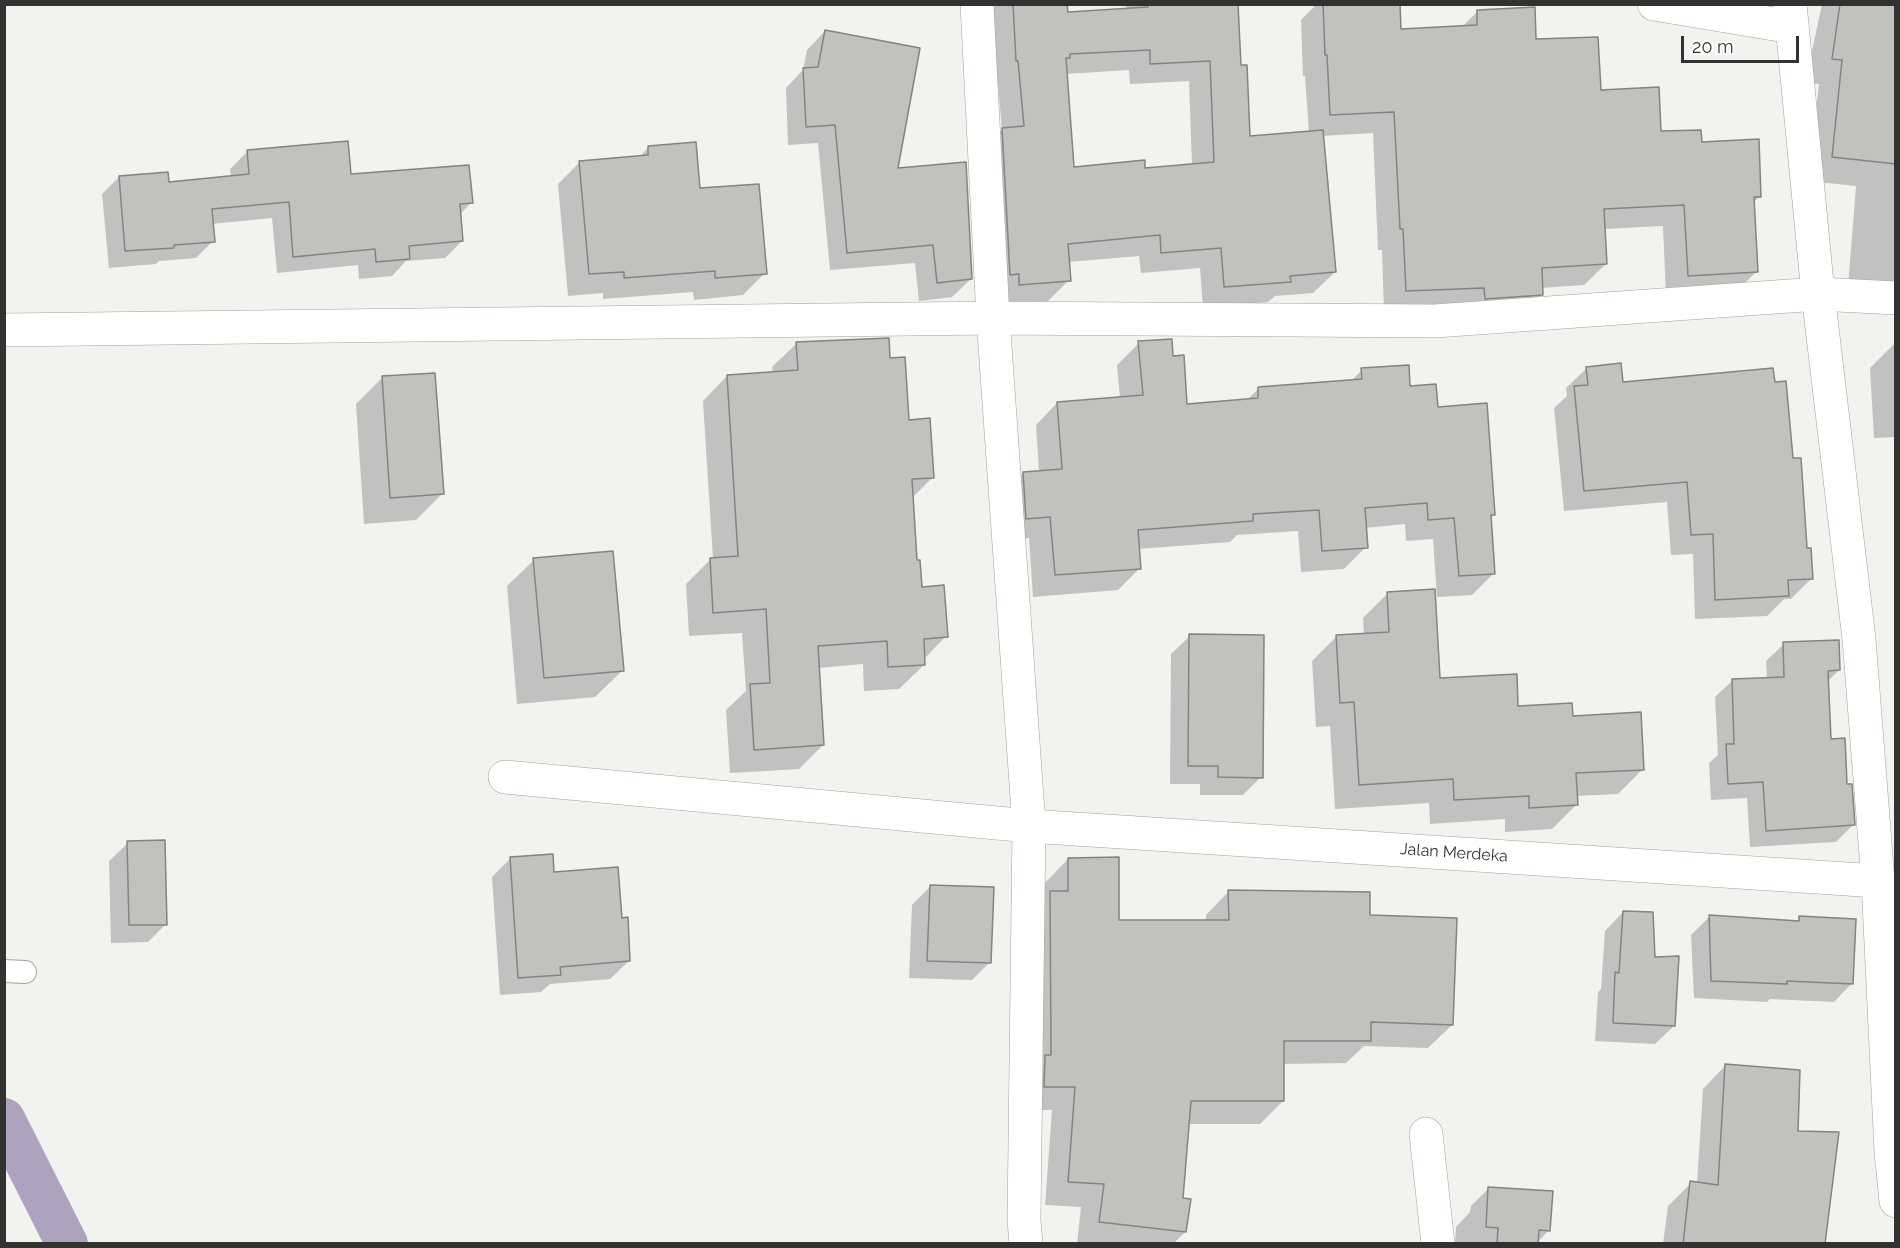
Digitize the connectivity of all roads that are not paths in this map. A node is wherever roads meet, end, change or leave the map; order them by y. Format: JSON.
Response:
{"nodes":[{"id":1,"x":977,"y":4,"type":"edge"},
{"id":2,"x":1654,"y":4,"type":"edge"},
{"id":3,"x":1791,"y":16,"type":"edge"},
{"id":4,"x":1818,"y":294,"type":"junction"},
{"id":5,"x":1896,"y":298,"type":"edge"},
{"id":6,"x":993,"y":318,"type":"junction"},
{"id":7,"x":4,"y":330,"type":"edge"},
{"id":8,"x":505,"y":777,"type":"dead end"},
{"id":9,"x":1029,"y":826,"type":"junction"},
{"id":10,"x":1878,"y":880,"type":"junction"},
{"id":11,"x":1426,"y":1134,"type":"dead end"},
{"id":12,"x":1896,"y":1201,"type":"edge"},
{"id":13,"x":1026,"y":1244,"type":"edge"},
{"id":14,"x":1438,"y":1244,"type":"edge"}],
"edges":[{"from":1,"to":6,"type":"street"},
{"from":2,"to":3,"type":"street"},
{"from":3,"to":4,"type":"street"},
{"from":4,"to":5,"type":"street"},
{"from":4,"to":6,"type":"street"},
{"from":4,"to":10,"type":"street"},
{"from":6,"to":7,"type":"street"},
{"from":6,"to":9,"type":"street"},
{"from":8,"to":9,"type":"street","name":"Jalan Merdeka"},
{"from":9,"to":10,"type":"street","name":"Jalan Merdeka"},
{"from":9,"to":13,"type":"street"},
{"from":10,"to":12,"type":"street"},
{"from":11,"to":14,"type":"street"}]}
